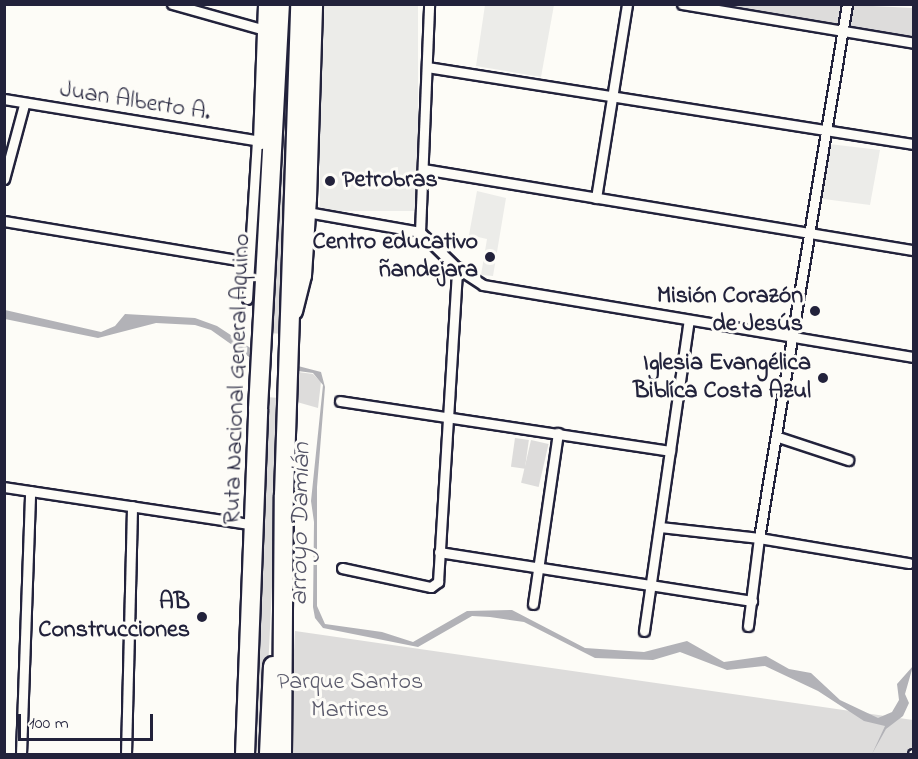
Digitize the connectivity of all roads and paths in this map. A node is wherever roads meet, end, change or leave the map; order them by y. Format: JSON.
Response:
{"nodes":[{"id":1,"x":172,"y":4,"type":"edge"},
{"id":2,"x":266,"y":4,"type":"edge"},
{"id":3,"x":272,"y":4,"type":"edge"},
{"id":4,"x":280,"y":4,"type":"edge"},
{"id":5,"x":300,"y":4,"type":"edge"},
{"id":6,"x":314,"y":4,"type":"edge"},
{"id":7,"x":429,"y":4,"type":"edge"},
{"id":8,"x":627,"y":4,"type":"edge"},
{"id":9,"x":682,"y":4,"type":"edge"},
{"id":10,"x":847,"y":4,"type":"edge"},
{"id":11,"x":265,"y":30,"type":"junction"},
{"id":12,"x":843,"y":31,"type":"junction"},
{"id":13,"x":914,"y":43,"type":"edge"},
{"id":14,"x":278,"y":51,"type":"junction"},
{"id":15,"x":427,"y":67,"type":"junction"},
{"id":16,"x":312,"y":69,"type":"junction"},
{"id":17,"x":612,"y":96,"type":"junction"},
{"id":18,"x":4,"y":99,"type":"edge"},
{"id":19,"x":24,"y":105,"type":"junction"},
{"id":20,"x":827,"y":130,"type":"junction"},
{"id":21,"x":259,"y":141,"type":"junction"},
{"id":22,"x":914,"y":144,"type":"edge"},
{"id":23,"x":423,"y":169,"type":"junction"},
{"id":24,"x":4,"y":179,"type":"edge"},
{"id":25,"x":596,"y":198,"type":"junction"},
{"id":26,"x":306,"y":212,"type":"junction"},
{"id":27,"x":4,"y":221,"type":"edge"},
{"id":28,"x":294,"y":229,"type":"junction"},
{"id":29,"x":420,"y":232,"type":"junction"},
{"id":30,"x":811,"y":233,"type":"junction"},
{"id":31,"x":914,"y":250,"type":"edge"},
{"id":32,"x":249,"y":262,"type":"junction"},
{"id":33,"x":458,"y":268,"type":"junction"},
{"id":34,"x":265,"y":281,"type":"junction"},
{"id":35,"x":247,"y":299,"type":"dead end"},
{"id":36,"x":689,"y":320,"type":"junction"},
{"id":37,"x":290,"y":322,"type":"junction"},
{"id":38,"x":794,"y":337,"type":"junction"},
{"id":39,"x":914,"y":357,"type":"edge"},
{"id":40,"x":340,"y":401,"type":"dead end"},
{"id":41,"x":448,"y":416,"type":"junction"},
{"id":42,"x":558,"y":433,"type":"junction"},
{"id":43,"x":778,"y":437,"type":"junction"},
{"id":44,"x":670,"y":451,"type":"junction"},
{"id":45,"x":848,"y":459,"type":"dead end"},
{"id":46,"x":4,"y":487,"type":"edge"},
{"id":47,"x":30,"y":491,"type":"junction"},
{"id":48,"x":284,"y":495,"type":"junction"},
{"id":49,"x":132,"y":506,"type":"junction"},
{"id":50,"x":256,"y":525,"type":"junction"},
{"id":51,"x":660,"y":527,"type":"junction"},
{"id":52,"x":759,"y":538,"type":"junction"},
{"id":53,"x":439,"y":552,"type":"junction"},
{"id":54,"x":909,"y":563,"type":"dead end"},
{"id":55,"x":539,"y":567,"type":"junction"},
{"id":56,"x":342,"y":568,"type":"dead end"},
{"id":57,"x":651,"y":585,"type":"junction"},
{"id":58,"x":752,"y":601,"type":"junction"},
{"id":59,"x":533,"y":604,"type":"dead end"},
{"id":60,"x":748,"y":626,"type":"dead end"},
{"id":61,"x":644,"y":631,"type":"dead end"},
{"id":62,"x":21,"y":754,"type":"edge"},
{"id":63,"x":126,"y":754,"type":"edge"},
{"id":64,"x":245,"y":754,"type":"edge"},
{"id":65,"x":269,"y":754,"type":"edge"},
{"id":66,"x":282,"y":754,"type":"edge"}],
"edges":[{"from":1,"to":11,"type":"street"},
{"from":2,"to":11,"type":"main road"},
{"from":3,"to":14,"type":"highway"},
{"from":4,"to":14,"type":"highway","name":"Ruta Nacional General Aquino"},
{"from":5,"to":28,"type":"highway","name":"Ruta Nacional General Aquino"},
{"from":6,"to":16,"type":"main road"},
{"from":7,"to":15,"type":"street"},
{"from":8,"to":17,"type":"street"},
{"from":9,"to":12,"type":"street"},
{"from":10,"to":12,"type":"street"},
{"from":11,"to":21,"type":"main road"},
{"from":12,"to":13,"type":"street"},
{"from":12,"to":20,"type":"street"},
{"from":14,"to":34,"type":"highway","name":"Ruta Nacional General Aquino"},
{"from":15,"to":17,"type":"street"},
{"from":15,"to":23,"type":"street"},
{"from":16,"to":26,"type":"main road"},
{"from":16,"to":28,"type":"main road"},
{"from":17,"to":20,"type":"street"},
{"from":17,"to":25,"type":"street"},
{"from":18,"to":19,"type":"street","name":"Juan Alberto A."},
{"from":19,"to":21,"type":"street","name":"Juan Alberto A."},
{"from":19,"to":24,"type":"street"},
{"from":20,"to":22,"type":"street"},
{"from":20,"to":30,"type":"street"},
{"from":21,"to":32,"type":"street"},
{"from":21,"to":34,"type":"highway"},
{"from":23,"to":25,"type":"street"},
{"from":23,"to":29,"type":"street"},
{"from":25,"to":30,"type":"street"},
{"from":26,"to":29,"type":"street"},
{"from":26,"to":37,"type":"main road"},
{"from":27,"to":32,"type":"street"},
{"from":28,"to":37,"type":"highway","name":"Ruta Nacional General Aquino"},
{"from":29,"to":33,"type":"street"},
{"from":30,"to":31,"type":"street"},
{"from":30,"to":38,"type":"street"},
{"from":32,"to":35,"type":"street"},
{"from":33,"to":36,"type":"street"},
{"from":33,"to":41,"type":"street"},
{"from":34,"to":50,"type":"highway","name":"Ruta Nacional General Aquino"},
{"from":36,"to":38,"type":"street"},
{"from":36,"to":44,"type":"street"},
{"from":37,"to":48,"type":"highway","name":"Ruta Nacional General Aquino"},
{"from":38,"to":39,"type":"street"},
{"from":38,"to":43,"type":"street"},
{"from":40,"to":41,"type":"street"},
{"from":41,"to":42,"type":"street"},
{"from":41,"to":53,"type":"street"},
{"from":42,"to":44,"type":"street"},
{"from":42,"to":55,"type":"street"},
{"from":43,"to":45,"type":"street"},
{"from":43,"to":52,"type":"street"},
{"from":44,"to":51,"type":"street"},
{"from":46,"to":47,"type":"street"},
{"from":47,"to":49,"type":"street"},
{"from":47,"to":62,"type":"street"},
{"from":48,"to":65,"type":"highway"},
{"from":48,"to":66,"type":"highway","name":"Ruta Nacional General Aquino"},
{"from":49,"to":50,"type":"street"},
{"from":49,"to":63,"type":"street"},
{"from":50,"to":64,"type":"highway","name":"Ruta Nacional General Aquino"},
{"from":51,"to":52,"type":"street"},
{"from":51,"to":57,"type":"street"},
{"from":52,"to":54,"type":"street"},
{"from":52,"to":58,"type":"street"},
{"from":53,"to":55,"type":"street"},
{"from":53,"to":56,"type":"street"},
{"from":55,"to":57,"type":"street"},
{"from":55,"to":59,"type":"street"},
{"from":57,"to":58,"type":"street"},
{"from":57,"to":61,"type":"street"},
{"from":58,"to":60,"type":"street"}]}
